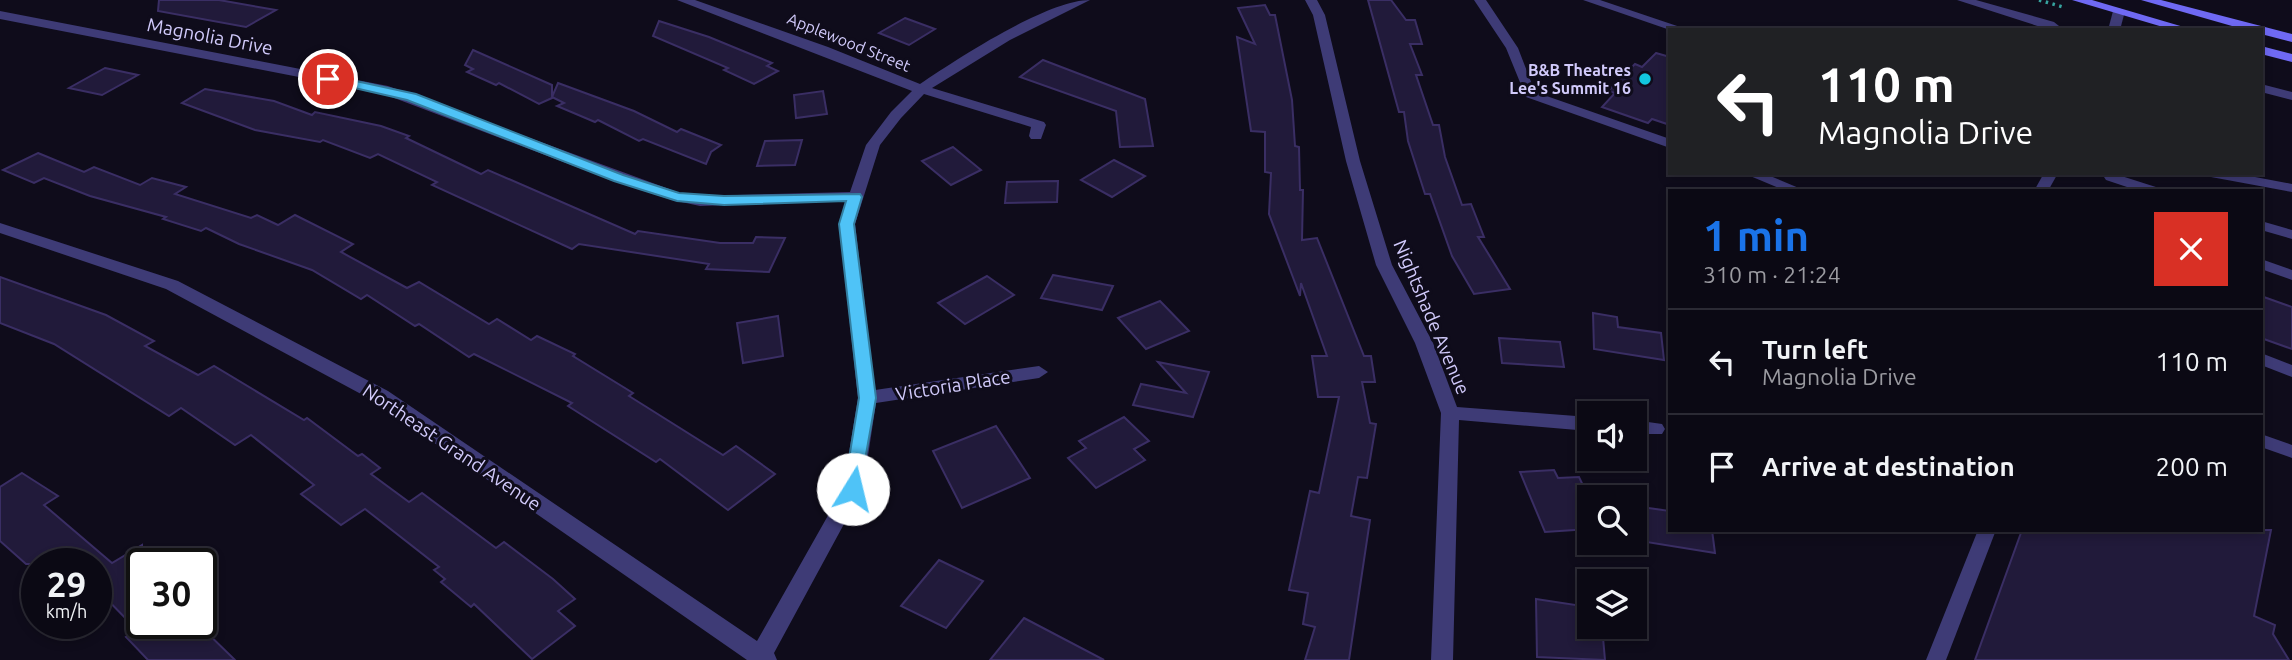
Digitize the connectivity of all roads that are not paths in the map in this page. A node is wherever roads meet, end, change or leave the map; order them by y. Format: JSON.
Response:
{"nodes":[{"id":1,"x":10,"y":0,"type":"edge"},
{"id":2,"x":683,"y":0,"type":"edge"},
{"id":3,"x":1084,"y":0,"type":"edge"},
{"id":4,"x":1311,"y":0,"type":"edge"},
{"id":5,"x":1480,"y":0,"type":"edge"},
{"id":6,"x":1589,"y":0,"type":"edge"},
{"id":7,"x":1963,"y":0,"type":"edge"},
{"id":8,"x":2078,"y":0,"type":"edge"},
{"id":9,"x":2147,"y":0,"type":"edge"},
{"id":10,"x":0,"y":6,"type":"edge"},
{"id":11,"x":2119,"y":11,"type":"junction"},
{"id":12,"x":0,"y":15,"type":"edge"},
{"id":13,"x":1678,"y":28,"type":"edge"},
{"id":14,"x":2055,"y":28,"type":"edge"},
{"id":15,"x":2115,"y":28,"type":"edge"},
{"id":16,"x":2181,"y":28,"type":"edge"},
{"id":17,"x":2254,"y":28,"type":"edge"},
{"id":18,"x":2263,"y":30,"type":"edge"},
{"id":19,"x":2292,"y":38,"type":"edge"},
{"id":20,"x":2263,"y":51,"type":"edge"},
{"id":21,"x":2292,"y":58,"type":"edge"},
{"id":22,"x":923,"y":88,"type":"junction"},
{"id":23,"x":2263,"y":89,"type":"edge"},
{"id":24,"x":2292,"y":96,"type":"edge"},
{"id":25,"x":1036,"y":136,"type":"dead end"},
{"id":26,"x":1668,"y":144,"type":"edge"},
{"id":27,"x":1755,"y":175,"type":"edge"},
{"id":28,"x":2112,"y":175,"type":"edge"},
{"id":29,"x":2224,"y":175,"type":"edge"},
{"id":30,"x":2292,"y":188,"type":"edge"},
{"id":31,"x":1794,"y":189,"type":"edge"},
{"id":32,"x":2149,"y":189,"type":"edge"},
{"id":33,"x":855,"y":197,"type":"junction"},
{"id":34,"x":2263,"y":226,"type":"edge"},
{"id":35,"x":0,"y":228,"type":"edge"},
{"id":36,"x":2292,"y":235,"type":"edge"},
{"id":37,"x":2263,"y":265,"type":"edge"},
{"id":38,"x":2292,"y":275,"type":"edge"},
{"id":39,"x":2263,"y":360,"type":"edge"},
{"id":40,"x":2292,"y":370,"type":"edge"},
{"id":41,"x":1039,"y":372,"type":"dead end"},
{"id":42,"x":867,"y":398,"type":"junction"},
{"id":43,"x":1450,"y":413,"type":"junction"},
{"id":44,"x":1577,"y":423,"type":"edge"},
{"id":45,"x":1647,"y":428,"type":"edge"},
{"id":46,"x":1655,"y":429,"type":"dead end"},
{"id":47,"x":2263,"y":441,"type":"edge"},
{"id":48,"x":2292,"y":452,"type":"edge"},
{"id":49,"x":1986,"y":532,"type":"edge"},
{"id":50,"x":761,"y":659,"type":"edge"},
{"id":51,"x":1442,"y":660,"type":"edge"},
{"id":52,"x":1936,"y":660,"type":"edge"}],
"edges":[{"from":1,"to":10,"type":"street"},
{"from":2,"to":22,"type":"street","name":"Applewood Street"},
{"from":3,"to":22,"type":"street"},
{"from":4,"to":43,"type":"street","name":"Nightshade Avenue"},
{"from":5,"to":26,"type":"lane"},
{"from":6,"to":13,"type":"lane"},
{"from":7,"to":14,"type":"lane"},
{"from":8,"to":11,"type":"main road"},
{"from":9,"to":17,"type":"main road"},
{"from":11,"to":15,"type":"lane"},
{"from":11,"to":16,"type":"main road"},
{"from":12,"to":33,"type":"street","name":"Magnolia Drive"},
{"from":18,"to":19,"type":"main road"},
{"from":20,"to":21,"type":"main road"},
{"from":22,"to":25,"type":"street","name":"Applewood Street"},
{"from":22,"to":33,"type":"street"},
{"from":23,"to":24,"type":"lane"},
{"from":27,"to":31,"type":"lane"},
{"from":28,"to":32,"type":"lane"},
{"from":29,"to":30,"type":"lane"},
{"from":33,"to":42,"type":"street"},
{"from":34,"to":36,"type":"lane"},
{"from":35,"to":50,"type":"street","name":"Northeast Grand Avenue"},
{"from":37,"to":38,"type":"lane"},
{"from":39,"to":40,"type":"lane"},
{"from":41,"to":42,"type":"street","name":"Victoria Place"},
{"from":42,"to":50,"type":"street"},
{"from":43,"to":44,"type":"street"},
{"from":43,"to":51,"type":"street","name":"Nightshade Avenue"},
{"from":45,"to":46,"type":"street"},
{"from":47,"to":48,"type":"lane"},
{"from":49,"to":52,"type":"lane"}]}
